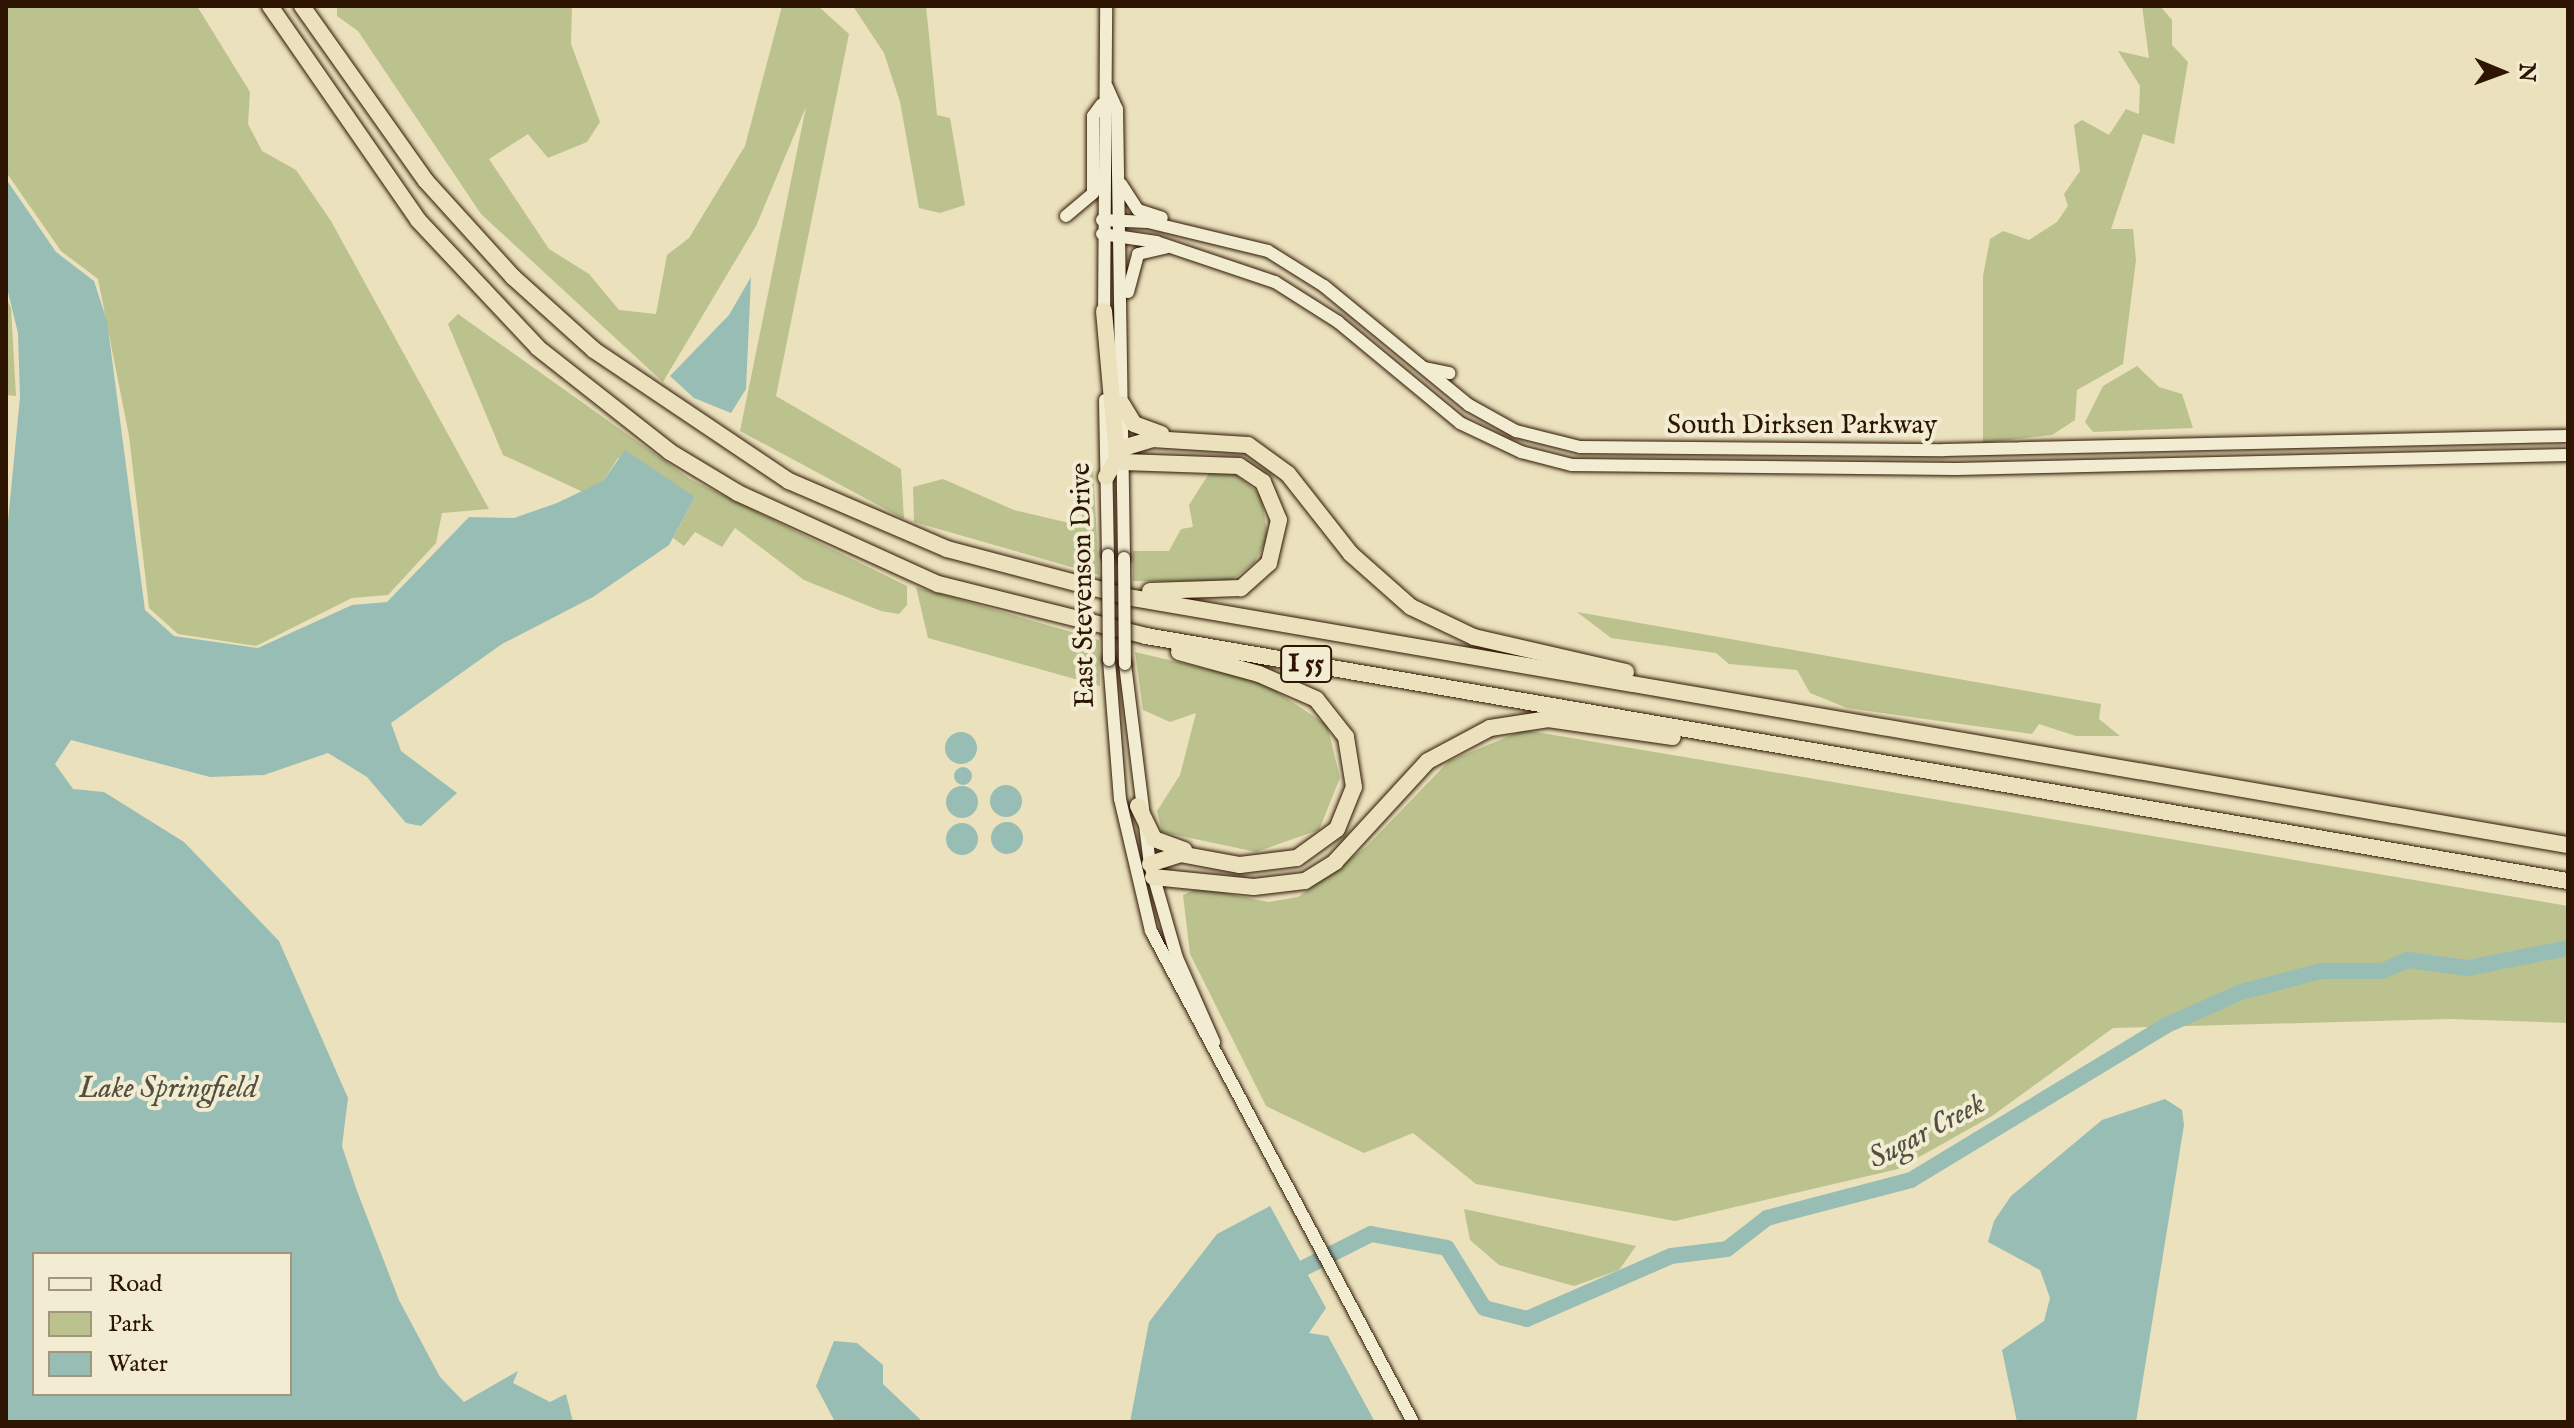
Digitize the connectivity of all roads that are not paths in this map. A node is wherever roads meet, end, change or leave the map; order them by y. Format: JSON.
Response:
{"nodes":[{"id":1,"x":270,"y":6,"type":"edge"},
{"id":2,"x":302,"y":6,"type":"edge"},
{"id":3,"x":1106,"y":6,"type":"edge"},
{"id":4,"x":1107,"y":87,"type":"junction"},
{"id":5,"x":1101,"y":105,"type":"junction"},
{"id":6,"x":1118,"y":177,"type":"junction"},
{"id":7,"x":1066,"y":216,"type":"dead end"},
{"id":8,"x":1102,"y":227,"type":"junction"},
{"id":9,"x":1119,"y":229,"type":"junction"},
{"id":10,"x":1249,"y":245,"type":"junction"},
{"id":11,"x":1167,"y":248,"type":"junction"},
{"id":12,"x":1104,"y":311,"type":"junction"},
{"id":13,"x":1419,"y":365,"type":"junction"},
{"id":14,"x":1121,"y":366,"type":"junction"},
{"id":15,"x":1449,"y":373,"type":"dead end"},
{"id":16,"x":1122,"y":404,"type":"junction"},
{"id":17,"x":2568,"y":436,"type":"edge"},
{"id":18,"x":1121,"y":455,"type":"junction"},
{"id":19,"x":2515,"y":455,"type":"junction"},
{"id":20,"x":2568,"y":455,"type":"edge"},
{"id":21,"x":2568,"y":463,"type":"edge"},
{"id":22,"x":1288,"y":474,"type":"junction"},
{"id":23,"x":1106,"y":477,"type":"junction"},
{"id":24,"x":975,"y":559,"type":"junction"},
{"id":25,"x":1024,"y":610,"type":"junction"},
{"id":26,"x":1751,"y":705,"type":"junction"},
{"id":27,"x":1808,"y":750,"type":"junction"},
{"id":28,"x":1138,"y":806,"type":"junction"},
{"id":29,"x":2568,"y":845,"type":"edge"},
{"id":30,"x":1256,"y":864,"type":"junction"},
{"id":31,"x":1146,"y":871,"type":"junction"},
{"id":32,"x":2568,"y":881,"type":"edge"},
{"id":33,"x":1413,"y":1422,"type":"edge"}],
"edges":[{"from":1,"to":25,"type":"highway","number":"I 55"},
{"from":2,"to":24,"type":"highway","number":"I 55"},
{"from":3,"to":4,"type":"main road","name":"East Stevenson Drive"},
{"from":4,"to":5,"type":"main road","name":"East Stevenson Drive"},
{"from":4,"to":6,"type":"main road","name":"East Stevenson Drive"},
{"from":5,"to":7,"type":"main road"},
{"from":5,"to":8,"type":"main road","name":"East Stevenson Drive"},
{"from":6,"to":9,"type":"main road","name":"East Stevenson Drive"},
{"from":6,"to":10,"type":"main road"},
{"from":8,"to":9,"type":"main road","name":"South Dirksen Parkway"},
{"from":8,"to":12,"type":"main road","name":"East Stevenson Drive"},
{"from":9,"to":10,"type":"main road","name":"South Dirksen Parkway"},
{"from":9,"to":11,"type":"main road","name":"South Dirksen Parkway"},
{"from":9,"to":14,"type":"main road","name":"East Stevenson Drive"},
{"from":10,"to":13,"type":"main road","name":"South Dirksen Parkway"},
{"from":11,"to":14,"type":"main road"},
{"from":11,"to":19,"type":"main road","name":"South Dirksen Parkway"},
{"from":12,"to":18,"type":"highway"},
{"from":12,"to":23,"type":"main road","name":"East Stevenson Drive"},
{"from":13,"to":15,"type":"main road"},
{"from":13,"to":17,"type":"main road","name":"South Dirksen Parkway"},
{"from":14,"to":16,"type":"main road","name":"East Stevenson Drive"},
{"from":16,"to":18,"type":"main road","name":"East Stevenson Drive"},
{"from":16,"to":22,"type":"highway"},
{"from":18,"to":22,"type":"highway"},
{"from":18,"to":23,"type":"highway"},
{"from":18,"to":24,"type":"highway"},
{"from":18,"to":28,"type":"main road","name":"East Stevenson Drive","bridge":true},
{"from":19,"to":20,"type":"main road","name":"South Dirksen Parkway"},
{"from":19,"to":21,"type":"main road"},
{"from":22,"to":26,"type":"highway"},
{"from":23,"to":31,"type":"main road","name":"East Stevenson Drive","bridge":true},
{"from":24,"to":26,"type":"highway","number":"I 55"},
{"from":25,"to":27,"type":"highway","number":"I 55"},
{"from":25,"to":30,"type":"highway"},
{"from":26,"to":29,"type":"highway","number":"I 55"},
{"from":27,"to":31,"type":"highway"},
{"from":27,"to":32,"type":"highway","number":"I 55"},
{"from":28,"to":30,"type":"highway"},
{"from":28,"to":31,"type":"main road","name":"East Stevenson Drive"},
{"from":30,"to":31,"type":"highway"},
{"from":31,"to":33,"type":"main road","name":"East Stevenson Drive"}]}
